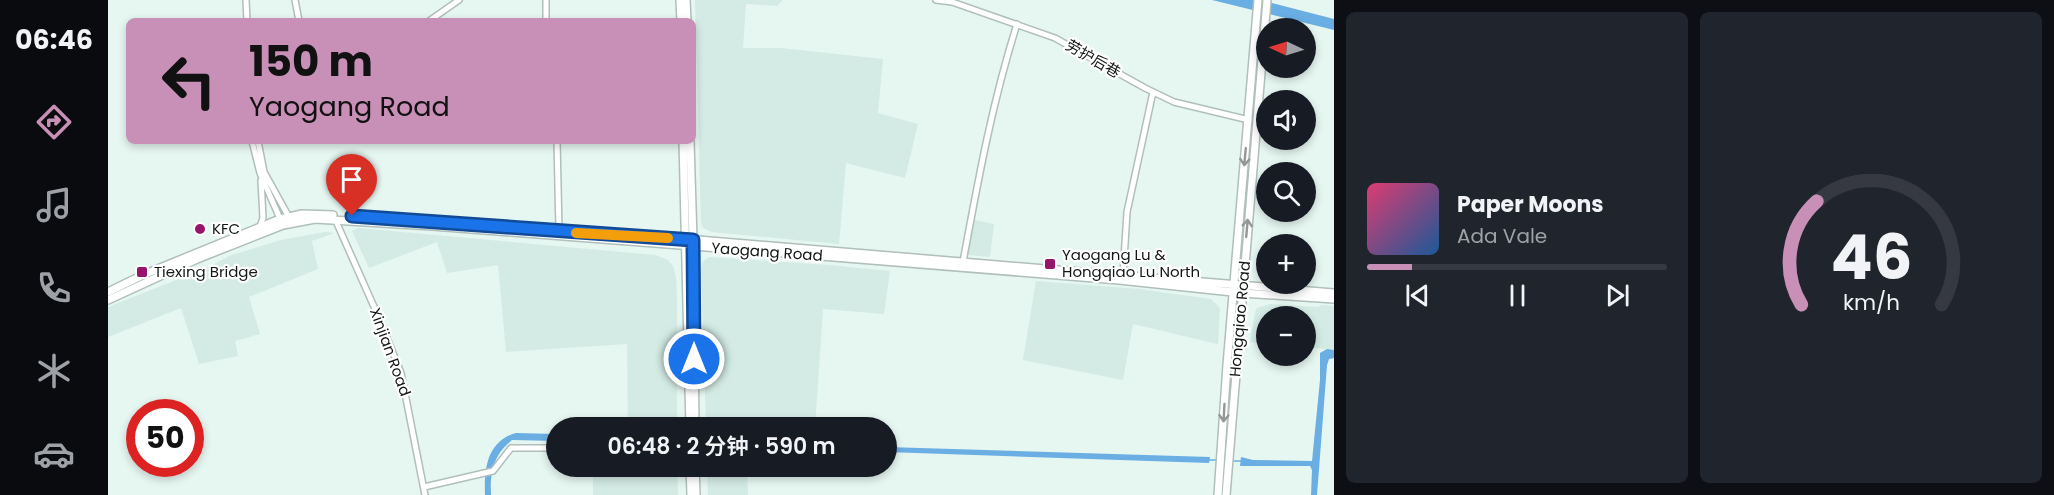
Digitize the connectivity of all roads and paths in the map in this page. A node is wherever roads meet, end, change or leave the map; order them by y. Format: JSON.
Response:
{"nodes":[{"id":1,"x":246,"y":0,"type":"edge"},
{"id":2,"x":295,"y":0,"type":"edge"},
{"id":3,"x":459,"y":0,"type":"edge"},
{"id":4,"x":546,"y":0,"type":"edge"},
{"id":5,"x":680,"y":0,"type":"edge"},
{"id":6,"x":686,"y":0,"type":"edge"},
{"id":7,"x":936,"y":0,"type":"edge"},
{"id":8,"x":1258,"y":0,"type":"edge"},
{"id":9,"x":1267,"y":0,"type":"edge"},
{"id":10,"x":953,"y":1,"type":"edge"},
{"id":11,"x":247,"y":18,"type":"edge"},
{"id":12,"x":298,"y":18,"type":"edge"},
{"id":13,"x":433,"y":18,"type":"edge"},
{"id":14,"x":546,"y":18,"type":"edge"},
{"id":15,"x":681,"y":18,"type":"edge"},
{"id":16,"x":687,"y":18,"type":"edge"},
{"id":17,"x":1017,"y":24,"type":"junction"},
{"id":18,"x":1153,"y":92,"type":"junction"},
{"id":19,"x":1249,"y":120,"type":"junction"},
{"id":20,"x":253,"y":144,"type":"edge"},
{"id":21,"x":259,"y":144,"type":"edge"},
{"id":22,"x":557,"y":144,"type":"edge"},
{"id":23,"x":683,"y":144,"type":"edge"},
{"id":24,"x":690,"y":144,"type":"edge"},
{"id":25,"x":260,"y":172,"type":"junction"},
{"id":26,"x":334,"y":217,"type":"junction"},
{"id":27,"x":286,"y":221,"type":"junction"},
{"id":28,"x":259,"y":229,"type":"junction"},
{"id":29,"x":559,"y":231,"type":"junction"},
{"id":30,"x":690,"y":243,"type":"junction"},
{"id":31,"x":963,"y":262,"type":"junction"},
{"id":32,"x":1124,"y":275,"type":"junction"},
{"id":33,"x":1238,"y":289,"type":"junction"},
{"id":34,"x":108,"y":292,"type":"edge"},
{"id":35,"x":1334,"y":293,"type":"edge"},
{"id":36,"x":1334,"y":299,"type":"edge"},
{"id":37,"x":108,"y":300,"type":"edge"},
{"id":38,"x":690,"y":417,"type":"edge"},
{"id":39,"x":694,"y":417,"type":"edge"},
{"id":40,"x":546,"y":448,"type":"edge"},
{"id":41,"x":1224,"y":461,"type":"junction"},
{"id":42,"x":690,"y":477,"type":"edge"},
{"id":43,"x":695,"y":477,"type":"edge"},
{"id":44,"x":424,"y":487,"type":"junction"},
{"id":45,"x":425,"y":495,"type":"edge"},
{"id":46,"x":691,"y":495,"type":"edge"},
{"id":47,"x":696,"y":495,"type":"edge"},
{"id":48,"x":1218,"y":495,"type":"edge"},
{"id":49,"x":1226,"y":495,"type":"edge"}],
"edges":[{"from":1,"to":11,"type":"street"},
{"from":2,"to":12,"type":"street"},
{"from":3,"to":13,"type":"street"},
{"from":4,"to":14,"type":"street"},
{"from":5,"to":15,"type":"main road"},
{"from":6,"to":16,"type":"main road"},
{"from":7,"to":10,"type":"street","name":"劳护后巷"},
{"from":8,"to":19,"type":"main road","name":"Hongqiao Road"},
{"from":33,"to":9,"type":"main road","name":"Hongqiao Road","one_way":true},
{"from":10,"to":17,"type":"street","name":"劳护后巷"},
{"from":17,"to":18,"type":"street","name":"劳护后巷"},
{"from":17,"to":31,"type":"street"},
{"from":18,"to":19,"type":"street","name":"劳护后巷"},
{"from":18,"to":32,"type":"street"},
{"from":19,"to":33,"type":"main road","name":"Hongqiao Road","one_way":true},
{"from":20,"to":25,"type":"street"},
{"from":21,"to":27,"type":"street"},
{"from":22,"to":29,"type":"street"},
{"from":23,"to":30,"type":"main road"},
{"from":24,"to":30,"type":"main road"},
{"from":25,"to":27,"type":"street"},
{"from":25,"to":28,"type":"street"},
{"from":26,"to":27,"type":"main road","name":"Yaogang Road"},
{"from":26,"to":29,"type":"main road","name":"Yaogang Road"},
{"from":26,"to":30,"type":"main road","name":"Yaogang Road"},
{"from":26,"to":44,"type":"street","name":"Xinjian Road"},
{"from":27,"to":28,"type":"main road","name":"Yaogang Road"},
{"from":27,"to":37,"type":"main road","name":"Yaogang Road"},
{"from":28,"to":34,"type":"main road","name":"Yaogang Road"},
{"from":29,"to":30,"type":"main road","name":"Yaogang Road"},
{"from":30,"to":31,"type":"main road","name":"Yaogang Road"},
{"from":30,"to":33,"type":"main road","name":"Yaogang Road"},
{"from":30,"to":38,"type":"main road"},
{"from":30,"to":39,"type":"main road"},
{"from":31,"to":32,"type":"main road","name":"Yaogang Road"},
{"from":32,"to":33,"type":"main road","name":"Yaogang Road"},
{"from":33,"to":35,"type":"main road","name":"Yaogang Road"},
{"from":33,"to":36,"type":"main road","name":"Yaogang Road"},
{"from":33,"to":41,"type":"main road","name":"Hongqiao Road"},
{"from":40,"to":44,"type":"street"},
{"from":41,"to":48,"type":"main road","name":"Hongqiao Road"},
{"from":41,"to":49,"type":"main road","name":"Hongqiao Road"},
{"from":42,"to":46,"type":"main road"},
{"from":43,"to":47,"type":"main road"},
{"from":44,"to":45,"type":"street","name":"Xinjian Road"}]}
